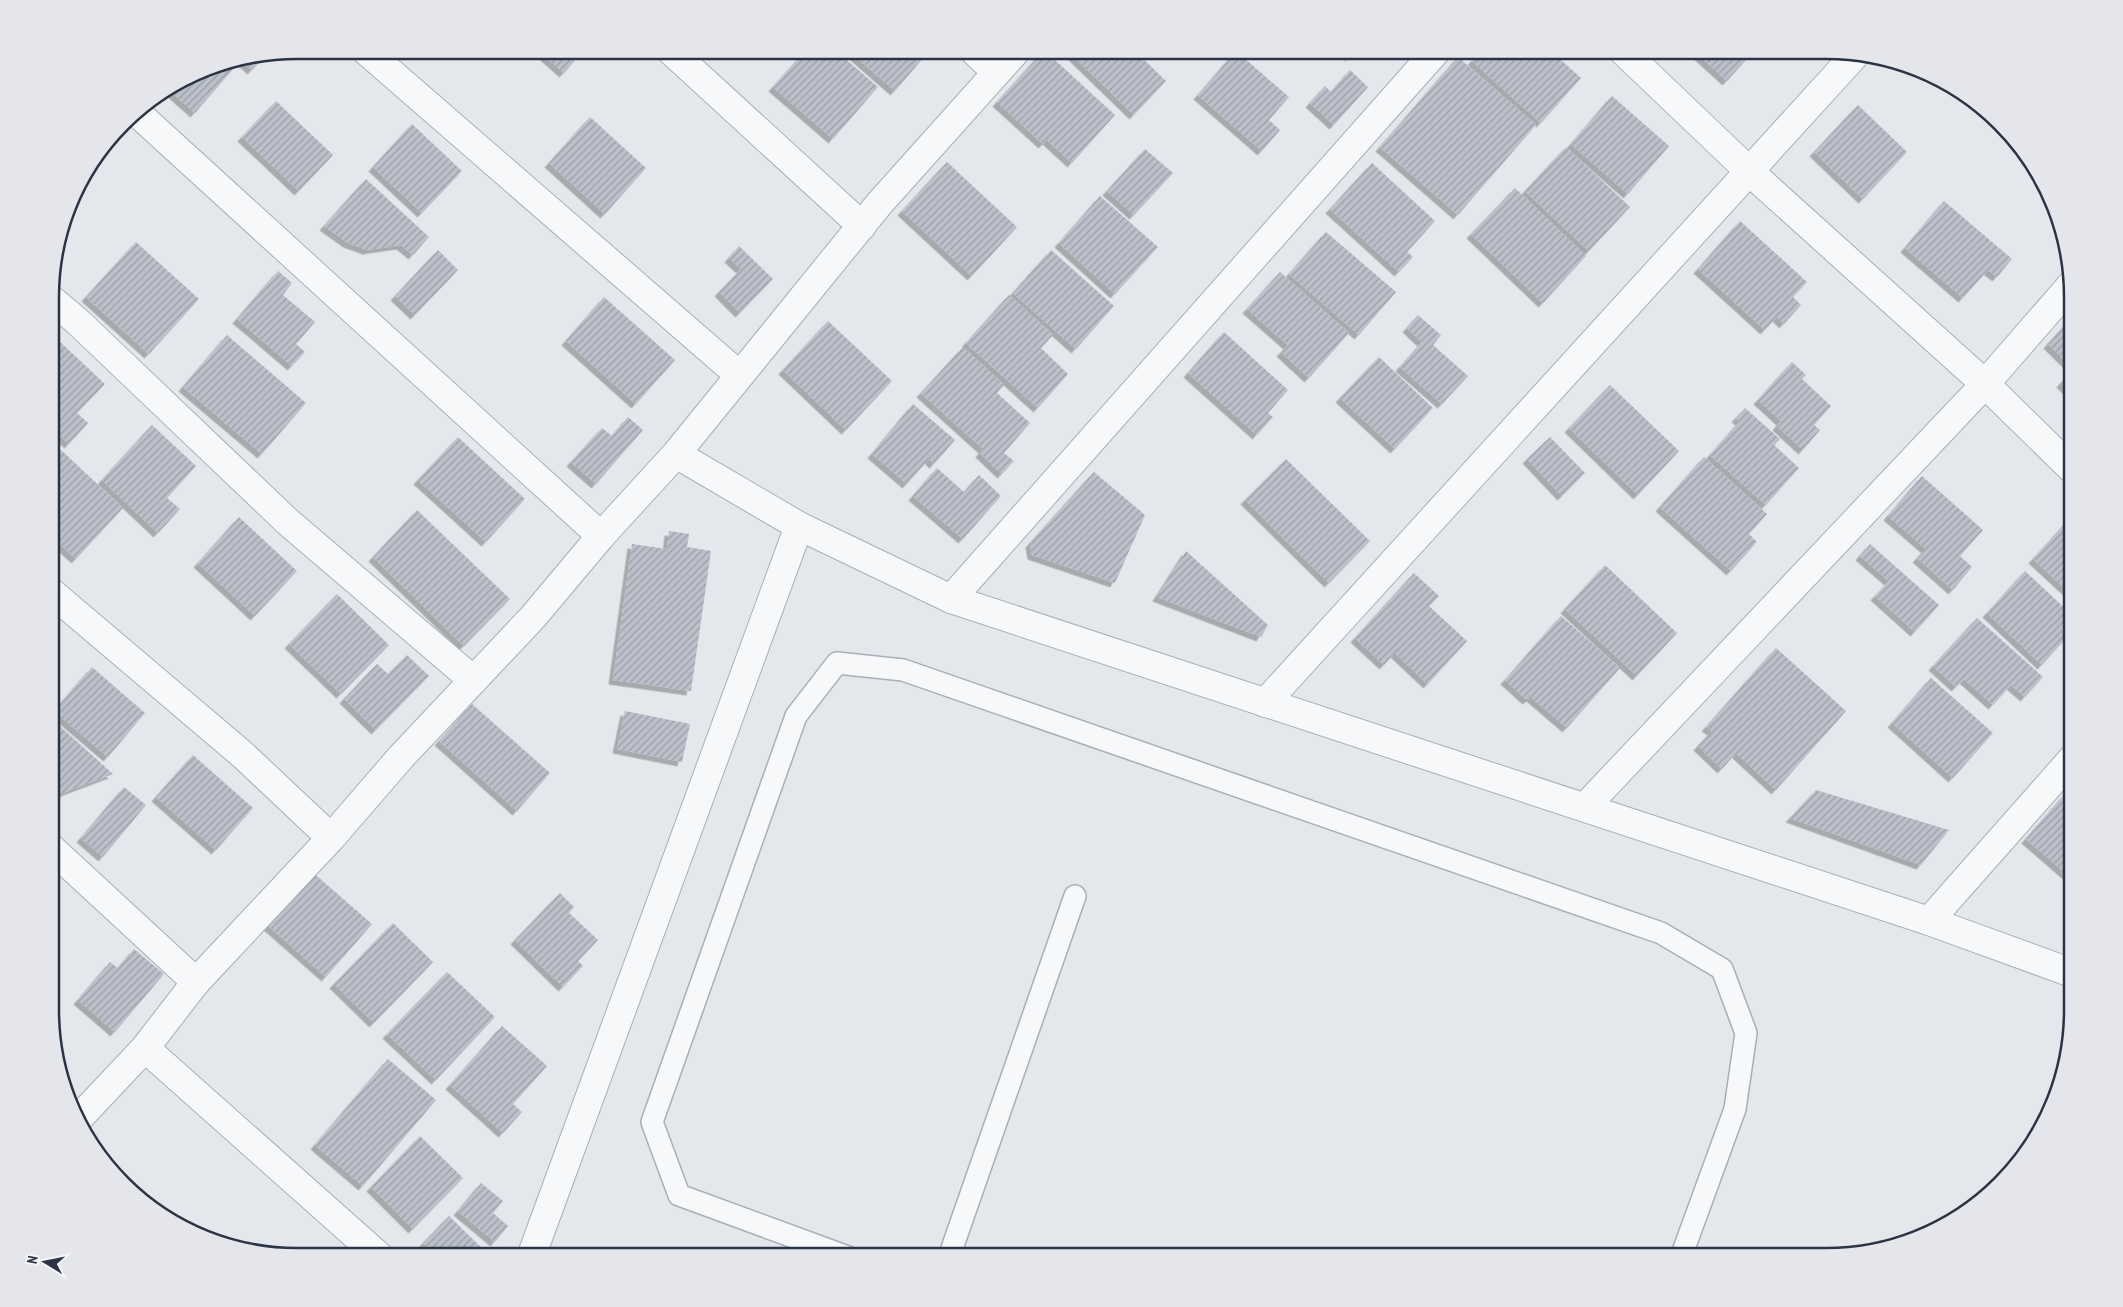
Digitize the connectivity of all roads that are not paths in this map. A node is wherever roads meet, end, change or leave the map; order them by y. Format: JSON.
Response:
{"nodes":[{"id":1,"x":375,"y":59,"type":"edge"},
{"id":2,"x":680,"y":59,"type":"edge"},
{"id":3,"x":982,"y":59,"type":"edge"},
{"id":4,"x":1008,"y":59,"type":"edge"},
{"id":5,"x":1429,"y":59,"type":"edge"},
{"id":6,"x":1631,"y":59,"type":"edge"},
{"id":7,"x":1850,"y":60,"type":"edge"},
{"id":8,"x":996,"y":72,"type":"junction"},
{"id":9,"x":141,"y":117,"type":"edge"},
{"id":10,"x":1750,"y":172,"type":"junction"},
{"id":11,"x":862,"y":226,"type":"junction"},
{"id":12,"x":2064,"y":293,"type":"edge"},
{"id":13,"x":59,"y":306,"type":"edge"},
{"id":14,"x":739,"y":374,"type":"junction"},
{"id":15,"x":1985,"y":384,"type":"junction"},
{"id":16,"x":676,"y":454,"type":"junction"},
{"id":17,"x":2064,"y":461,"type":"edge"},
{"id":18,"x":799,"y":526,"type":"junction"},
{"id":19,"x":601,"y":536,"type":"junction"},
{"id":20,"x":951,"y":599,"type":"junction"},
{"id":21,"x":59,"y":600,"type":"edge"},
{"id":22,"x":473,"y":680,"type":"junction"},
{"id":23,"x":1265,"y":703,"type":"junction"},
{"id":24,"x":2064,"y":768,"type":"edge"},
{"id":25,"x":1585,"y":807,"type":"junction"},
{"id":26,"x":331,"y":838,"type":"junction"},
{"id":27,"x":59,"y":855,"type":"edge"},
{"id":28,"x":1074,"y":896,"type":"dead end"},
{"id":29,"x":1929,"y":921,"type":"junction"},
{"id":30,"x":2064,"y":970,"type":"edge"},
{"id":31,"x":196,"y":982,"type":"junction"},
{"id":32,"x":144,"y":1048,"type":"junction"},
{"id":33,"x":82,"y":1114,"type":"edge"},
{"id":34,"x":370,"y":1248,"type":"edge"},
{"id":35,"x":534,"y":1248,"type":"edge"},
{"id":36,"x":823,"y":1248,"type":"edge"},
{"id":37,"x":952,"y":1248,"type":"edge"},
{"id":38,"x":1684,"y":1248,"type":"edge"}],
"edges":[{"from":1,"to":14,"type":"street"},
{"from":2,"to":11,"type":"street"},
{"from":3,"to":8,"type":"street"},
{"from":4,"to":8,"type":"street"},
{"from":5,"to":20,"type":"street"},
{"from":6,"to":10,"type":"street"},
{"from":7,"to":10,"type":"street"},
{"from":8,"to":11,"type":"street"},
{"from":9,"to":19,"type":"street"},
{"from":10,"to":15,"type":"street"},
{"from":10,"to":23,"type":"street"},
{"from":11,"to":14,"type":"street"},
{"from":12,"to":15,"type":"street"},
{"from":13,"to":22,"type":"street"},
{"from":14,"to":16,"type":"street"},
{"from":15,"to":17,"type":"street"},
{"from":15,"to":25,"type":"street"},
{"from":16,"to":18,"type":"street"},
{"from":16,"to":19,"type":"street"},
{"from":18,"to":20,"type":"street"},
{"from":18,"to":35,"type":"street"},
{"from":19,"to":22,"type":"street"},
{"from":20,"to":23,"type":"street"},
{"from":21,"to":26,"type":"street"},
{"from":22,"to":26,"type":"street"},
{"from":23,"to":25,"type":"street"},
{"from":24,"to":29,"type":"street"},
{"from":25,"to":29,"type":"street"},
{"from":26,"to":31,"type":"street"},
{"from":27,"to":31,"type":"street"},
{"from":28,"to":37,"type":"lane"},
{"from":29,"to":30,"type":"street"},
{"from":31,"to":32,"type":"street"},
{"from":32,"to":33,"type":"street"},
{"from":32,"to":34,"type":"street"},
{"from":36,"to":38,"type":"lane"}]}
